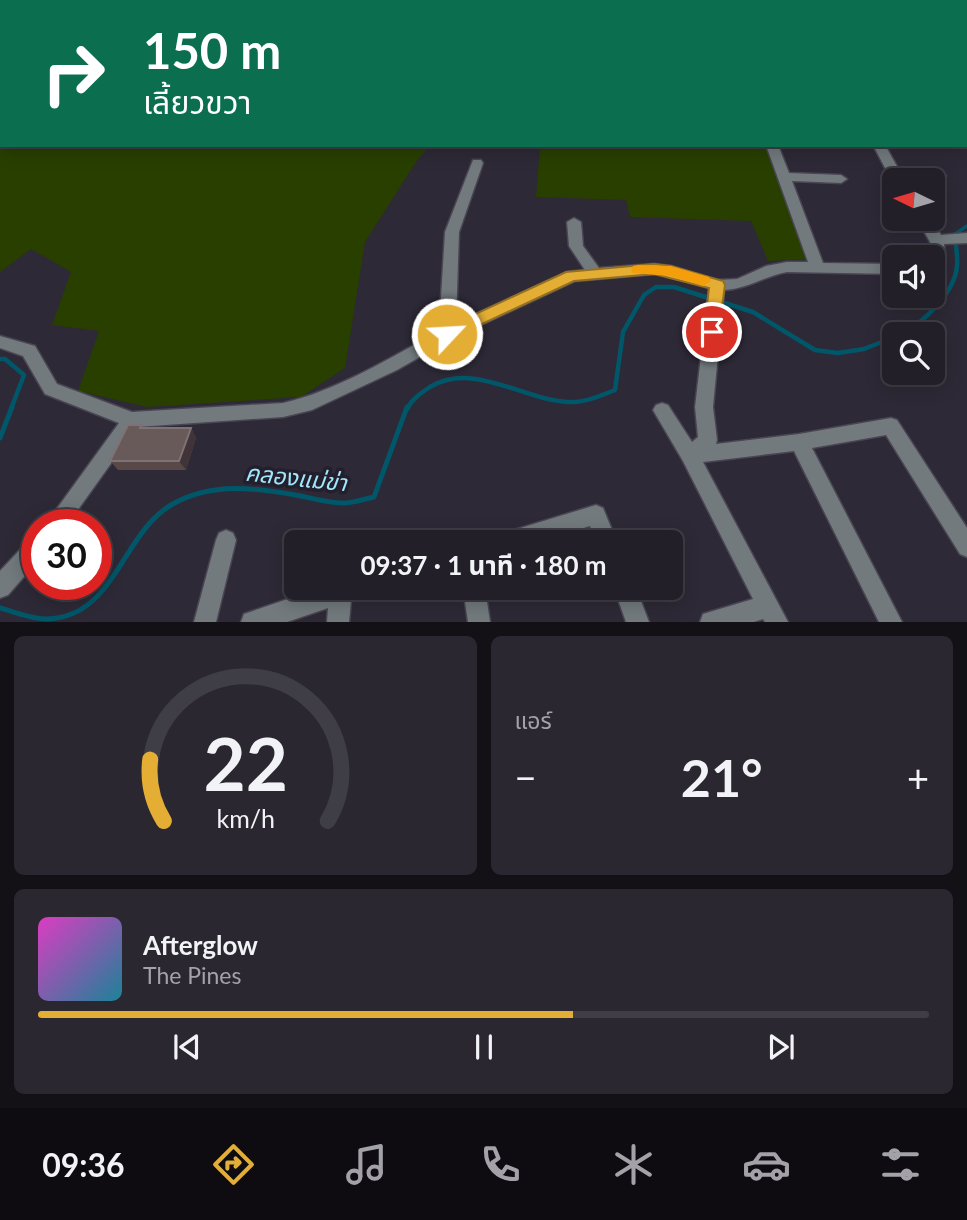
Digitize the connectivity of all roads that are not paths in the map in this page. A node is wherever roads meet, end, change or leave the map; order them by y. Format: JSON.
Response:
{"nodes":[{"id":1,"x":773,"y":147,"type":"edge"},
{"id":2,"x":880,"y":147,"type":"edge"},
{"id":3,"x":477,"y":163,"type":"dead end"},
{"id":4,"x":891,"y":168,"type":"edge"},
{"id":5,"x":783,"y":177,"type":"junction"},
{"id":6,"x":841,"y":179,"type":"dead end"},
{"id":7,"x":574,"y":222,"type":"dead end"},
{"id":8,"x":934,"y":231,"type":"edge"},
{"id":9,"x":966,"y":239,"type":"edge"},
{"id":10,"x":942,"y":240,"type":"junction"},
{"id":11,"x":941,"y":245,"type":"edge"},
{"id":12,"x":817,"y":266,"type":"junction"},
{"id":13,"x":882,"y":269,"type":"edge"},
{"id":14,"x":593,"y":272,"type":"junction"},
{"id":15,"x":716,"y":295,"type":"junction"},
{"id":16,"x":447,"y":334,"type":"junction"},
{"id":17,"x":0,"y":342,"type":"edge"},
{"id":18,"x":662,"y":410,"type":"dead end"},
{"id":19,"x":132,"y":420,"type":"junction"},
{"id":20,"x":799,"y":442,"type":"junction"},
{"id":21,"x":690,"y":455,"type":"junction"},
{"id":22,"x":67,"y":509,"type":"edge"},
{"id":23,"x":547,"y":530,"type":"edge"},
{"id":24,"x":602,"y":530,"type":"edge"},
{"id":25,"x":226,"y":540,"type":"dead end"},
{"id":26,"x":967,"y":547,"type":"edge"},
{"id":27,"x":21,"y":564,"type":"edge"},
{"id":28,"x":6,"y":581,"type":"edge"},
{"id":29,"x":316,"y":600,"type":"edge"},
{"id":30,"x":344,"y":600,"type":"edge"},
{"id":31,"x":475,"y":600,"type":"edge"},
{"id":32,"x":630,"y":600,"type":"edge"},
{"id":33,"x":773,"y":614,"type":"edge"},
{"id":34,"x":205,"y":621,"type":"edge"},
{"id":35,"x":252,"y":621,"type":"edge"},
{"id":36,"x":338,"y":621,"type":"edge"},
{"id":37,"x":478,"y":621,"type":"edge"},
{"id":38,"x":638,"y":621,"type":"edge"},
{"id":39,"x":711,"y":621,"type":"edge"},
{"id":40,"x":891,"y":621,"type":"edge"}],
"edges":[{"from":1,"to":5,"type":"street"},
{"from":2,"to":4,"type":"street"},
{"from":3,"to":16,"type":"street"},
{"from":5,"to":6,"type":"street"},
{"from":5,"to":12,"type":"street"},
{"from":7,"to":14,"type":"street"},
{"from":8,"to":10,"type":"street"},
{"from":9,"to":10,"type":"street"},
{"from":10,"to":11,"type":"street"},
{"from":12,"to":13,"type":"street"},
{"from":12,"to":15,"type":"street"},
{"from":14,"to":15,"type":"street"},
{"from":14,"to":16,"type":"street"},
{"from":15,"to":21,"type":"street"},
{"from":16,"to":19,"type":"street"},
{"from":17,"to":19,"type":"street"},
{"from":18,"to":21,"type":"street"},
{"from":19,"to":22,"type":"street"},
{"from":20,"to":21,"type":"street"},
{"from":20,"to":26,"type":"street"},
{"from":20,"to":40,"type":"street"},
{"from":21,"to":33,"type":"street"},
{"from":23,"to":24,"type":"street"},
{"from":25,"to":34,"type":"street"},
{"from":27,"to":28,"type":"street"},
{"from":29,"to":35,"type":"street"},
{"from":30,"to":36,"type":"street"},
{"from":31,"to":37,"type":"street"},
{"from":32,"to":38,"type":"street"},
{"from":33,"to":39,"type":"street"}]}
